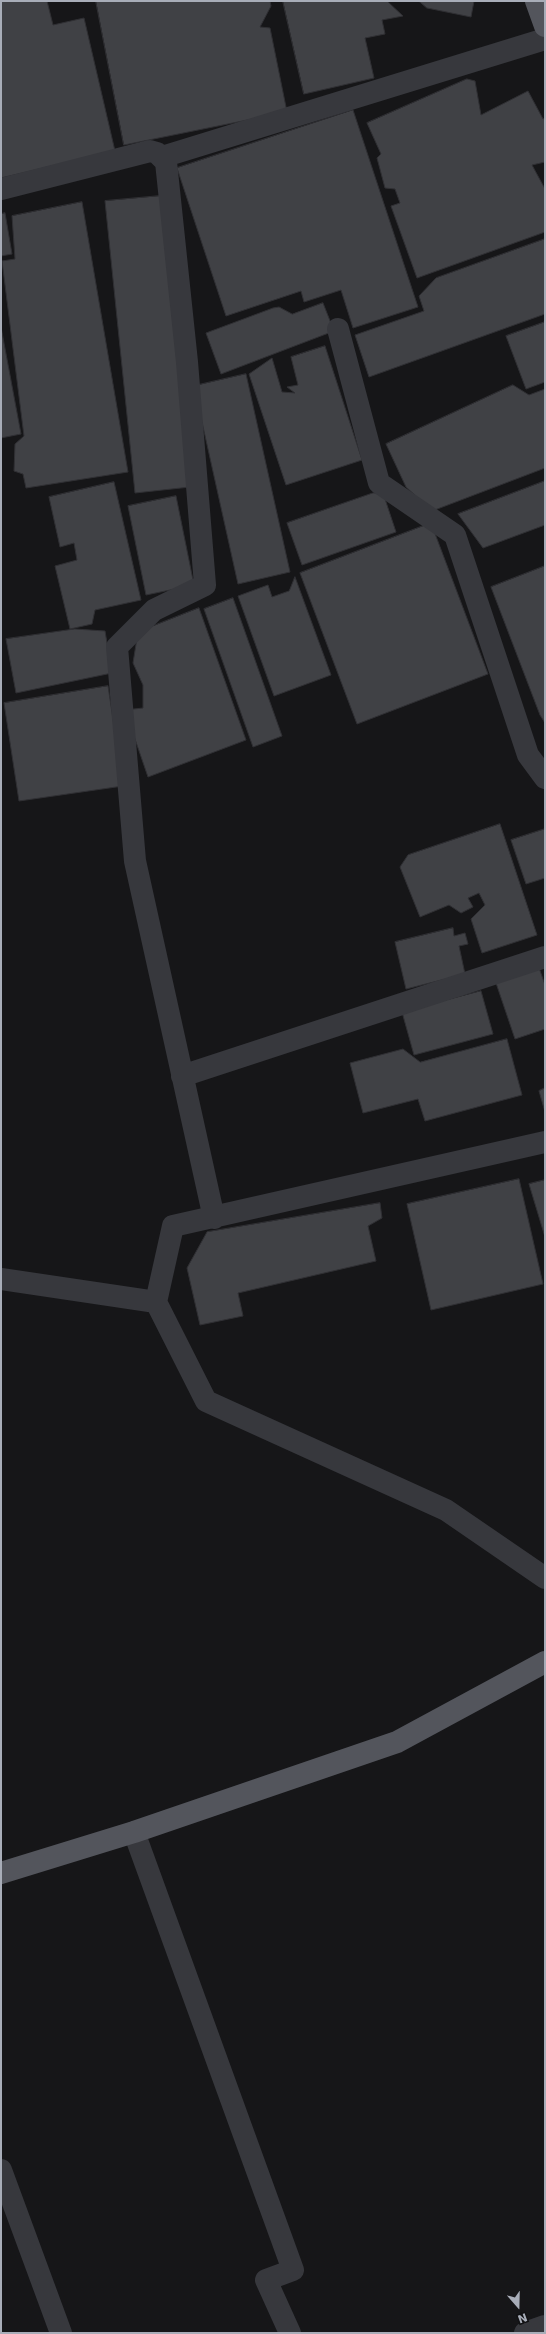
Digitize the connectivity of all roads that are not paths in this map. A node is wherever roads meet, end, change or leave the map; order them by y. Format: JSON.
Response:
{"nodes":[{"id":1,"x":536,"y":1,"type":"edge"},
{"id":2,"x":545,"y":26,"type":"edge"},
{"id":3,"x":545,"y":40,"type":"edge"},
{"id":4,"x":162,"y":156,"type":"junction"},
{"id":5,"x":1,"y":189,"type":"edge"},
{"id":6,"x":338,"y":329,"type":"dead end"},
{"id":7,"x":545,"y":778,"type":"edge"},
{"id":8,"x":545,"y":957,"type":"edge"},
{"id":9,"x":182,"y":1076,"type":"junction"},
{"id":10,"x":545,"y":1142,"type":"edge"},
{"id":11,"x":214,"y":1218,"type":"junction"},
{"id":12,"x":1,"y":1279,"type":"edge"},
{"id":13,"x":156,"y":1302,"type":"junction"},
{"id":14,"x":545,"y":1578,"type":"edge"},
{"id":15,"x":545,"y":1662,"type":"edge"},
{"id":16,"x":134,"y":1832,"type":"junction"},
{"id":17,"x":1,"y":1873,"type":"edge"},
{"id":18,"x":1,"y":2170,"type":"edge"},
{"id":19,"x":545,"y":2326,"type":"edge"},
{"id":20,"x":61,"y":2333,"type":"edge"},
{"id":21,"x":290,"y":2333,"type":"edge"},
{"id":22,"x":525,"y":2333,"type":"edge"}],
"edges":[{"from":1,"to":2,"type":"main road"},
{"from":3,"to":4,"type":"street"},
{"from":4,"to":5,"type":"street"},
{"from":4,"to":9,"type":"street"},
{"from":6,"to":7,"type":"street"},
{"from":8,"to":9,"type":"street"},
{"from":9,"to":11,"type":"street"},
{"from":10,"to":11,"type":"street"},
{"from":11,"to":13,"type":"street"},
{"from":12,"to":13,"type":"street"},
{"from":13,"to":14,"type":"street"},
{"from":15,"to":16,"type":"main road"},
{"from":16,"to":17,"type":"main road"},
{"from":16,"to":21,"type":"street"},
{"from":18,"to":20,"type":"street"},
{"from":19,"to":22,"type":"street"}]}
